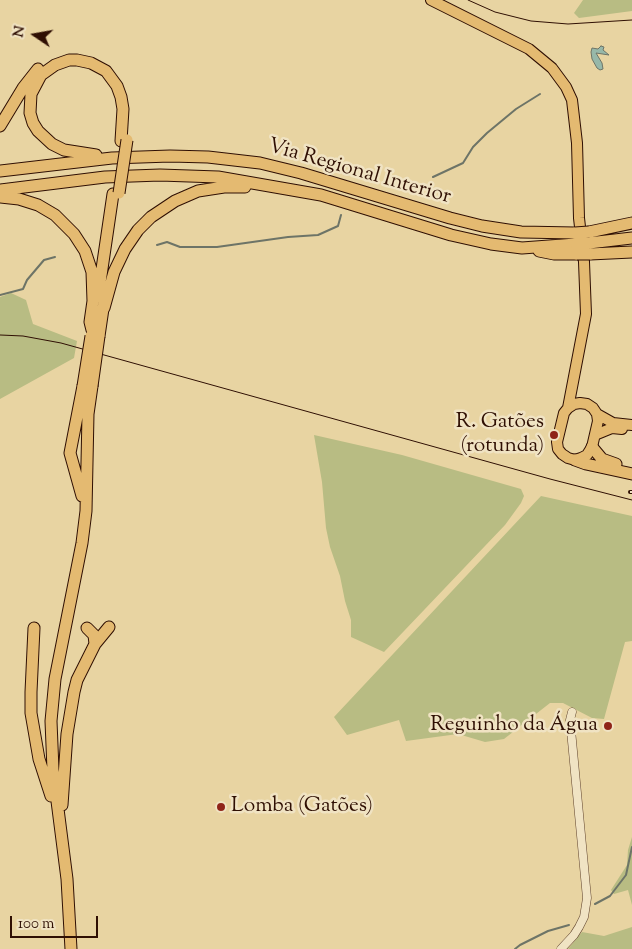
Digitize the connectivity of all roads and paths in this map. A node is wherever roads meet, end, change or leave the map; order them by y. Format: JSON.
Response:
{"nodes":[{"id":1,"x":431,"y":0,"type":"edge"},
{"id":2,"x":0,"y":126,"type":"edge"},
{"id":3,"x":124,"y":140,"type":"junction"},
{"id":4,"x":112,"y":158,"type":"junction"},
{"id":5,"x":0,"y":171,"type":"edge"},
{"id":6,"x":270,"y":186,"type":"junction"},
{"id":7,"x":0,"y":190,"type":"edge"},
{"id":8,"x":116,"y":194,"type":"junction"},
{"id":9,"x":0,"y":196,"type":"edge"},
{"id":10,"x":632,"y":223,"type":"edge"},
{"id":11,"x":632,"y":229,"type":"edge"},
{"id":12,"x":632,"y":238,"type":"edge"},
{"id":13,"x":589,"y":243,"type":"junction"},
{"id":14,"x":576,"y":244,"type":"junction"},
{"id":15,"x":632,"y":252,"type":"edge"},
{"id":16,"x":104,"y":308,"type":"junction"},
{"id":17,"x":94,"y":334,"type":"junction"},
{"id":18,"x":573,"y":374,"type":"junction"},
{"id":19,"x":87,"y":386,"type":"junction"},
{"id":20,"x":587,"y":404,"type":"junction"},
{"id":21,"x":568,"y":408,"type":"junction"},
{"id":22,"x":597,"y":414,"type":"junction"},
{"id":23,"x":632,"y":425,"type":"edge"},
{"id":24,"x":632,"y":430,"type":"edge"},
{"id":25,"x":595,"y":434,"type":"junction"},
{"id":26,"x":592,"y":447,"type":"junction"},
{"id":27,"x":70,"y":452,"type":"junction"},
{"id":28,"x":88,"y":453,"type":"junction"},
{"id":29,"x":575,"y":460,"type":"junction"},
{"id":30,"x":632,"y":467,"type":"edge"},
{"id":31,"x":632,"y":474,"type":"edge"},
{"id":32,"x":34,"y":628,"type":"dead end"},
{"id":33,"x":87,"y":628,"type":"dead end"},
{"id":34,"x":109,"y":628,"type":"dead end"},
{"id":35,"x":95,"y":644,"type":"junction"},
{"id":36,"x":572,"y":712,"type":"dead end"},
{"id":37,"x":52,"y":755,"type":"junction"},
{"id":38,"x":59,"y":824,"type":"junction"},
{"id":39,"x":71,"y":949,"type":"edge"},
{"id":40,"x":561,"y":949,"type":"edge"}],
"edges":[{"from":1,"to":18,"type":"main road"},
{"from":2,"to":3,"type":"highway"},
{"from":3,"to":4,"type":"highway"},
{"from":3,"to":8,"type":"highway"},
{"from":4,"to":5,"type":"highway","name":"Via Regional Interior"},
{"from":4,"to":14,"type":"highway","name":"Via Regional Interior"},
{"from":6,"to":7,"type":"highway","name":"Via Regional Interior"},
{"from":6,"to":14,"type":"highway","name":"Via Regional Interior"},
{"from":6,"to":16,"type":"highway"},
{"from":8,"to":16,"type":"highway"},
{"from":8,"to":17,"type":"highway"},
{"from":9,"to":17,"type":"highway"},
{"from":10,"to":13,"type":"highway"},
{"from":11,"to":13,"type":"highway"},
{"from":12,"to":13,"type":"highway"},
{"from":13,"to":14,"type":"highway","name":"Via Regional Interior","bridge":true},
{"from":13,"to":14,"type":"highway","bridge":true},
{"from":13,"to":15,"type":"highway"},
{"from":16,"to":17,"type":"highway"},
{"from":17,"to":19,"type":"highway","bridge":true},
{"from":18,"to":20,"type":"main road"},
{"from":18,"to":21,"type":"main road"},
{"from":19,"to":27,"type":"highway"},
{"from":19,"to":28,"type":"highway"},
{"from":20,"to":21,"type":"main road"},
{"from":20,"to":22,"type":"main road"},
{"from":21,"to":29,"type":"main road"},
{"from":22,"to":23,"type":"main road"},
{"from":22,"to":25,"type":"main road"},
{"from":24,"to":25,"type":"main road"},
{"from":25,"to":26,"type":"main road"},
{"from":26,"to":29,"type":"main road"},
{"from":26,"to":30,"type":"highway"},
{"from":27,"to":28,"type":"highway"},
{"from":27,"to":37,"type":"highway"},
{"from":28,"to":37,"type":"highway"},
{"from":29,"to":31,"type":"highway"},
{"from":32,"to":38,"type":"highway"},
{"from":33,"to":35,"type":"highway"},
{"from":34,"to":35,"type":"highway"},
{"from":35,"to":38,"type":"highway"},
{"from":36,"to":40,"type":"street"},
{"from":37,"to":38,"type":"highway"},
{"from":38,"to":39,"type":"highway"}]}
